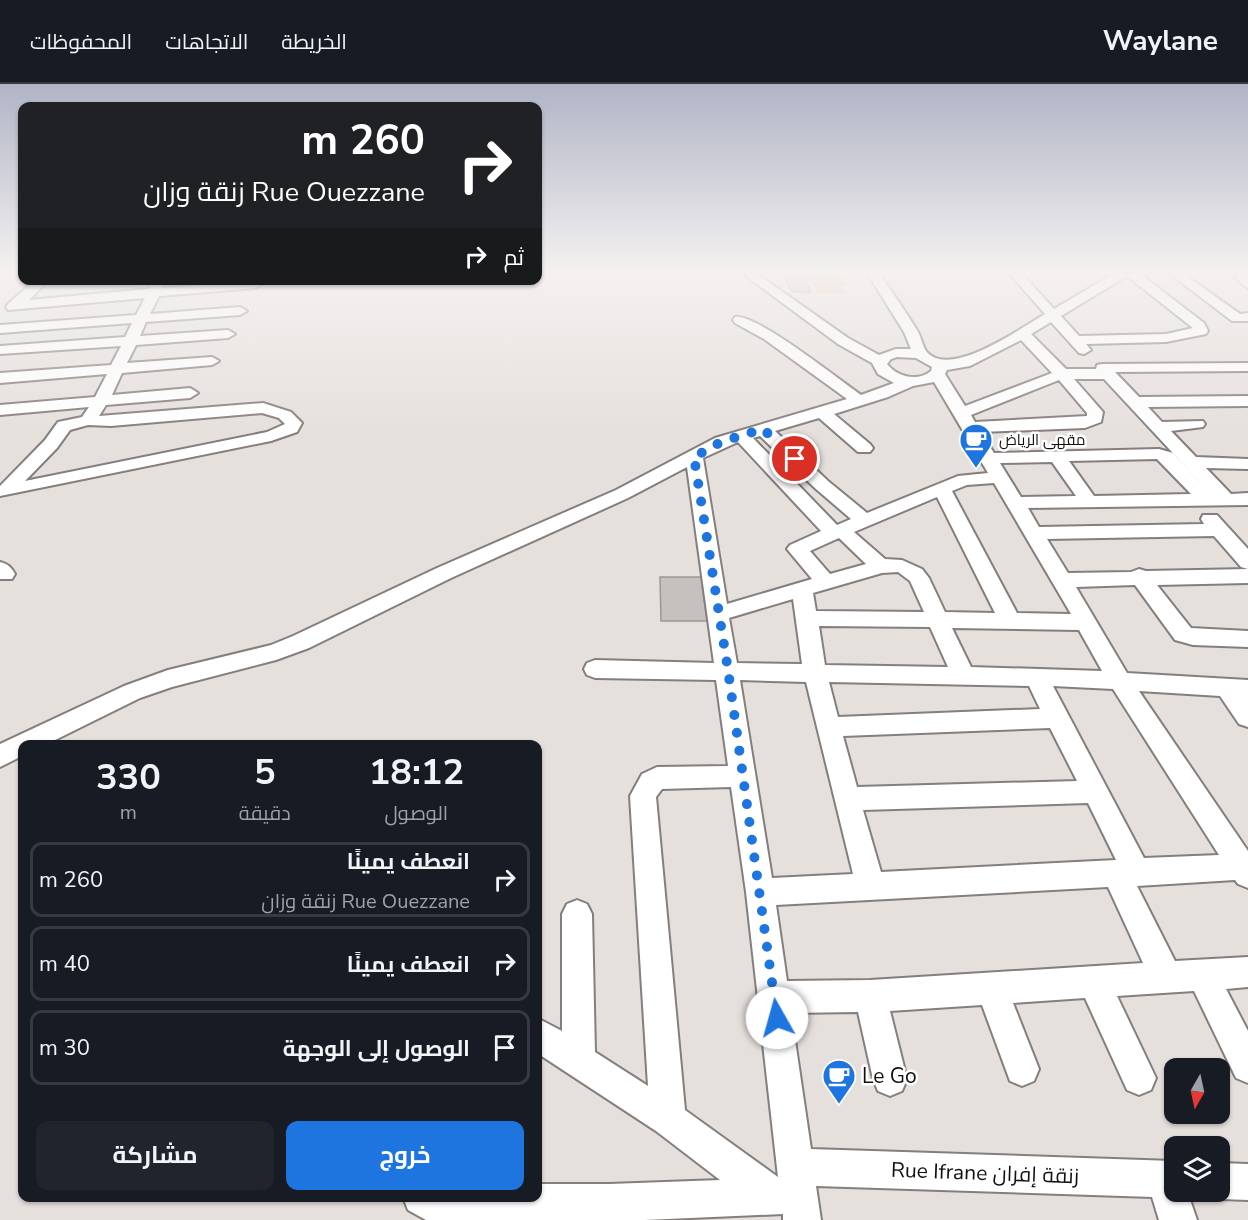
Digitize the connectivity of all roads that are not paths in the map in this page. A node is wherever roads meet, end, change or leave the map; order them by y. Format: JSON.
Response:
{"nodes":[{"id":1,"x":36,"y":326,"type":"edge"},
{"id":2,"x":71,"y":326,"type":"edge"},
{"id":3,"x":137,"y":326,"type":"edge"},
{"id":4,"x":232,"y":326,"type":"edge"},
{"id":5,"x":750,"y":326,"type":"edge"},
{"id":6,"x":822,"y":326,"type":"edge"},
{"id":7,"x":906,"y":326,"type":"edge"},
{"id":8,"x":1034,"y":326,"type":"edge"},
{"id":9,"x":1062,"y":326,"type":"edge"},
{"id":10,"x":1199,"y":326,"type":"edge"},
{"id":11,"x":0,"y":329,"type":"edge"},
{"id":12,"x":1022,"y":333,"type":"junction"},
{"id":13,"x":228,"y":334,"type":"junction"},
{"id":14,"x":1075,"y":340,"type":"junction"},
{"id":15,"x":130,"y":341,"type":"junction"},
{"id":16,"x":58,"y":346,"type":"junction"},
{"id":17,"x":0,"y":350,"type":"edge"},
{"id":18,"x":921,"y":355,"type":"junction"},
{"id":19,"x":880,"y":361,"type":"junction"},
{"id":20,"x":212,"y":362,"type":"junction"},
{"id":21,"x":1248,"y":367,"type":"edge"},
{"id":22,"x":116,"y":369,"type":"junction"},
{"id":23,"x":938,"y":371,"type":"junction"},
{"id":24,"x":1105,"y":371,"type":"junction"},
{"id":25,"x":1062,"y":374,"type":"junction"},
{"id":26,"x":41,"y":375,"type":"junction"},
{"id":27,"x":0,"y":378,"type":"edge"},
{"id":28,"x":911,"y":381,"type":"junction"},
{"id":29,"x":190,"y":393,"type":"junction"},
{"id":30,"x":101,"y":401,"type":"junction"},
{"id":31,"x":859,"y":401,"type":"junction"},
{"id":32,"x":1248,"y":401,"type":"edge"},
{"id":33,"x":1137,"y":402,"type":"junction"},
{"id":34,"x":19,"y":408,"type":"junction"},
{"id":35,"x":0,"y":410,"type":"edge"},
{"id":36,"x":822,"y":412,"type":"junction"},
{"id":37,"x":179,"y":415,"type":"junction"},
{"id":38,"x":88,"y":420,"type":"junction"},
{"id":39,"x":964,"y":420,"type":"junction"},
{"id":40,"x":1197,"y":424,"type":"dead end"},
{"id":41,"x":1160,"y":427,"type":"junction"},
{"id":42,"x":763,"y":429,"type":"junction"},
{"id":43,"x":742,"y":436,"type":"junction"},
{"id":44,"x":864,"y":448,"type":"dead end"},
{"id":45,"x":1057,"y":456,"type":"junction"},
{"id":46,"x":694,"y":457,"type":"junction"},
{"id":47,"x":987,"y":458,"type":"junction"},
{"id":48,"x":1192,"y":462,"type":"junction"},
{"id":49,"x":1248,"y":464,"type":"edge"},
{"id":50,"x":999,"y":477,"type":"junction"},
{"id":51,"x":942,"y":489,"type":"junction"},
{"id":52,"x":4,"y":491,"type":"edge"},
{"id":53,"x":1200,"y":499,"type":"junction"},
{"id":54,"x":1226,"y":499,"type":"junction"},
{"id":55,"x":1248,"y":499,"type":"edge"},
{"id":56,"x":1089,"y":502,"type":"junction"},
{"id":57,"x":1015,"y":503,"type":"junction"},
{"id":58,"x":864,"y":520,"type":"junction"},
{"id":59,"x":1219,"y":530,"type":"junction"},
{"id":60,"x":838,"y":532,"type":"junction"},
{"id":61,"x":1033,"y":533,"type":"junction"},
{"id":62,"x":1248,"y":562,"type":"edge"},
{"id":63,"x":882,"y":566,"type":"junction"},
{"id":64,"x":1139,"y":576,"type":"junction"},
{"id":65,"x":1248,"y":576,"type":"edge"},
{"id":66,"x":1062,"y":580,"type":"junction"},
{"id":67,"x":826,"y":583,"type":"junction"},
{"id":68,"x":802,"y":590,"type":"junction"},
{"id":69,"x":719,"y":614,"type":"junction"},
{"id":70,"x":807,"y":618,"type":"junction"},
{"id":71,"x":939,"y":620,"type":"junction"},
{"id":72,"x":1010,"y":621,"type":"junction"},
{"id":73,"x":1086,"y":622,"type":"junction"},
{"id":74,"x":1248,"y":639,"type":"edge"},
{"id":75,"x":595,"y":669,"type":"dead end"},
{"id":76,"x":728,"y":670,"type":"junction"},
{"id":77,"x":815,"y":673,"type":"junction"},
{"id":78,"x":963,"y":675,"type":"junction"},
{"id":79,"x":1036,"y":677,"type":"junction"},
{"id":80,"x":1119,"y":680,"type":"junction"},
{"id":81,"x":1238,"y":688,"type":"edge"},
{"id":82,"x":1248,"y":717,"type":"edge"},
{"id":83,"x":1057,"y":718,"type":"junction"},
{"id":84,"x":828,"y":727,"type":"junction"},
{"id":85,"x":31,"y":740,"type":"edge"},
{"id":86,"x":18,"y":747,"type":"edge"},
{"id":87,"x":0,"y":757,"type":"edge"},
{"id":88,"x":742,"y":776,"type":"junction"},
{"id":89,"x":1095,"y":792,"type":"junction"},
{"id":90,"x":847,"y":799,"type":"junction"},
{"id":91,"x":1246,"y":869,"type":"edge"},
{"id":92,"x":1127,"y":874,"type":"junction"},
{"id":93,"x":871,"y":887,"type":"junction"},
{"id":94,"x":760,"y":892,"type":"junction"},
{"id":95,"x":577,"y":914,"type":"dead end"},
{"id":96,"x":1248,"y":972,"type":"edge"},
{"id":97,"x":1202,"y":974,"type":"junction"},
{"id":98,"x":1166,"y":977,"type":"junction"},
{"id":99,"x":1095,"y":984,"type":"junction"},
{"id":100,"x":992,"y":989,"type":"junction"},
{"id":101,"x":870,"y":996,"type":"junction"},
{"id":102,"x":774,"y":997,"type":"junction"},
{"id":103,"x":542,"y":1037,"type":"edge"},
{"id":104,"x":579,"y":1061,"type":"junction"},
{"id":105,"x":1248,"y":1066,"type":"edge"},
{"id":106,"x":1022,"y":1069,"type":"dead end"},
{"id":107,"x":1139,"y":1078,"type":"dead end"},
{"id":108,"x":890,"y":1079,"type":"dead end"},
{"id":109,"x":668,"y":1119,"type":"junction"},
{"id":110,"x":1164,"y":1179,"type":"edge"},
{"id":111,"x":1230,"y":1181,"type":"edge"},
{"id":112,"x":1248,"y":1182,"type":"edge"},
{"id":113,"x":792,"y":1195,"type":"edge"},
{"id":114,"x":518,"y":1202,"type":"edge"},
{"id":115,"x":1174,"y":1202,"type":"edge"},
{"id":116,"x":1178,"y":1220,"type":"edge"}],
"edges":[{"from":1,"to":11,"type":"street"},
{"from":2,"to":16,"type":"street"},
{"from":3,"to":15,"type":"street"},
{"from":4,"to":13,"type":"street"},
{"from":5,"to":31,"type":"street"},
{"from":6,"to":19,"type":"street"},
{"from":7,"to":18,"type":"street"},
{"from":8,"to":12,"type":"street"},
{"from":9,"to":14,"type":"street"},
{"from":10,"to":14,"type":"street"},
{"from":12,"to":23,"type":"street"},
{"from":12,"to":25,"type":"street"},
{"from":13,"to":15,"type":"street"},
{"from":13,"to":20,"type":"street"},
{"from":14,"to":24,"type":"street"},
{"from":15,"to":16,"type":"street"},
{"from":15,"to":22,"type":"street"},
{"from":16,"to":17,"type":"street"},
{"from":16,"to":26,"type":"street"},
{"from":18,"to":19,"type":"street"},
{"from":18,"to":23,"type":"street"},
{"from":19,"to":28,"type":"street"},
{"from":20,"to":22,"type":"street"},
{"from":20,"to":29,"type":"street"},
{"from":21,"to":24,"type":"street"},
{"from":22,"to":26,"type":"street"},
{"from":22,"to":30,"type":"street"},
{"from":23,"to":28,"type":"street"},
{"from":23,"to":39,"type":"street"},
{"from":24,"to":25,"type":"street"},
{"from":24,"to":33,"type":"street"},
{"from":25,"to":39,"type":"street"},
{"from":25,"to":39,"type":"street"},
{"from":26,"to":27,"type":"street"},
{"from":26,"to":34,"type":"street"},
{"from":28,"to":31,"type":"street"},
{"from":29,"to":30,"type":"street"},
{"from":29,"to":37,"type":"street"},
{"from":30,"to":34,"type":"street"},
{"from":30,"to":38,"type":"street"},
{"from":31,"to":36,"type":"street"},
{"from":32,"to":33,"type":"street"},
{"from":33,"to":41,"type":"street"},
{"from":34,"to":35,"type":"street"},
{"from":36,"to":42,"type":"street"},
{"from":36,"to":44,"type":"street"},
{"from":37,"to":38,"type":"street"},
{"from":37,"to":52,"type":"street"},
{"from":38,"to":52,"type":"street"},
{"from":39,"to":47,"type":"street"},
{"from":40,"to":41,"type":"street"},
{"from":41,"to":48,"type":"street"},
{"from":42,"to":43,"type":"street"},
{"from":42,"to":58,"type":"street"},
{"from":43,"to":46,"type":"street"},
{"from":43,"to":60,"type":"street"},
{"from":45,"to":47,"type":"street"},
{"from":45,"to":53,"type":"street"},
{"from":45,"to":56,"type":"street"},
{"from":46,"to":69,"type":"street"},
{"from":46,"to":85,"type":"street"},
{"from":47,"to":50,"type":"street"},
{"from":48,"to":49,"type":"street"},
{"from":48,"to":54,"type":"street"},
{"from":50,"to":51,"type":"street"},
{"from":50,"to":57,"type":"street"},
{"from":51,"to":58,"type":"street"},
{"from":51,"to":72,"type":"street"},
{"from":53,"to":54,"type":"street"},
{"from":53,"to":56,"type":"street"},
{"from":53,"to":59,"type":"street"},
{"from":54,"to":55,"type":"street"},
{"from":56,"to":57,"type":"street"},
{"from":57,"to":61,"type":"street"},
{"from":58,"to":60,"type":"street"},
{"from":59,"to":61,"type":"street"},
{"from":59,"to":62,"type":"street"},
{"from":60,"to":63,"type":"street"},
{"from":60,"to":67,"type":"street"},
{"from":61,"to":66,"type":"street"},
{"from":63,"to":67,"type":"street"},
{"from":63,"to":71,"type":"street"},
{"from":64,"to":65,"type":"street"},
{"from":64,"to":66,"type":"street"},
{"from":64,"to":74,"type":"street"},
{"from":66,"to":73,"type":"street"},
{"from":67,"to":68,"type":"street"},
{"from":68,"to":69,"type":"street"},
{"from":68,"to":70,"type":"street"},
{"from":69,"to":76,"type":"street"},
{"from":70,"to":71,"type":"street"},
{"from":70,"to":77,"type":"street"},
{"from":71,"to":72,"type":"street"},
{"from":71,"to":78,"type":"street"},
{"from":72,"to":73,"type":"street"},
{"from":73,"to":80,"type":"street"},
{"from":75,"to":76,"type":"street"},
{"from":76,"to":77,"type":"street"},
{"from":76,"to":88,"type":"street"},
{"from":77,"to":78,"type":"street"},
{"from":77,"to":84,"type":"street"},
{"from":78,"to":79,"type":"street"},
{"from":79,"to":80,"type":"street"},
{"from":79,"to":83,"type":"street"},
{"from":80,"to":81,"type":"street"},
{"from":80,"to":91,"type":"street"},
{"from":81,"to":82,"type":"street"},
{"from":83,"to":84,"type":"street"},
{"from":83,"to":89,"type":"street"},
{"from":84,"to":90,"type":"street"},
{"from":86,"to":87,"type":"street"},
{"from":88,"to":94,"type":"street"},
{"from":88,"to":109,"type":"street"},
{"from":89,"to":90,"type":"street"},
{"from":89,"to":92,"type":"street"},
{"from":90,"to":93,"type":"street"},
{"from":91,"to":92,"type":"street"},
{"from":92,"to":93,"type":"street"},
{"from":92,"to":98,"type":"street"},
{"from":93,"to":94,"type":"street"},
{"from":94,"to":102,"type":"street"},
{"from":95,"to":104,"type":"street"},
{"from":96,"to":97,"type":"street"},
{"from":97,"to":98,"type":"street"},
{"from":97,"to":105,"type":"street"},
{"from":98,"to":99,"type":"street"},
{"from":99,"to":100,"type":"street"},
{"from":99,"to":107,"type":"street"},
{"from":100,"to":101,"type":"street"},
{"from":100,"to":106,"type":"street"},
{"from":101,"to":102,"type":"street"},
{"from":101,"to":108,"type":"street"},
{"from":102,"to":113,"type":"street"},
{"from":103,"to":104,"type":"street"},
{"from":104,"to":109,"type":"street"},
{"from":109,"to":113,"type":"street"},
{"from":110,"to":113,"type":"street","name":"Rue Ifrane زنقة إفران"},
{"from":111,"to":112,"type":"street"},
{"from":113,"to":114,"type":"street","name":"Rue Ifrane زنقة إفران"},
{"from":115,"to":116,"type":"street"}]}
